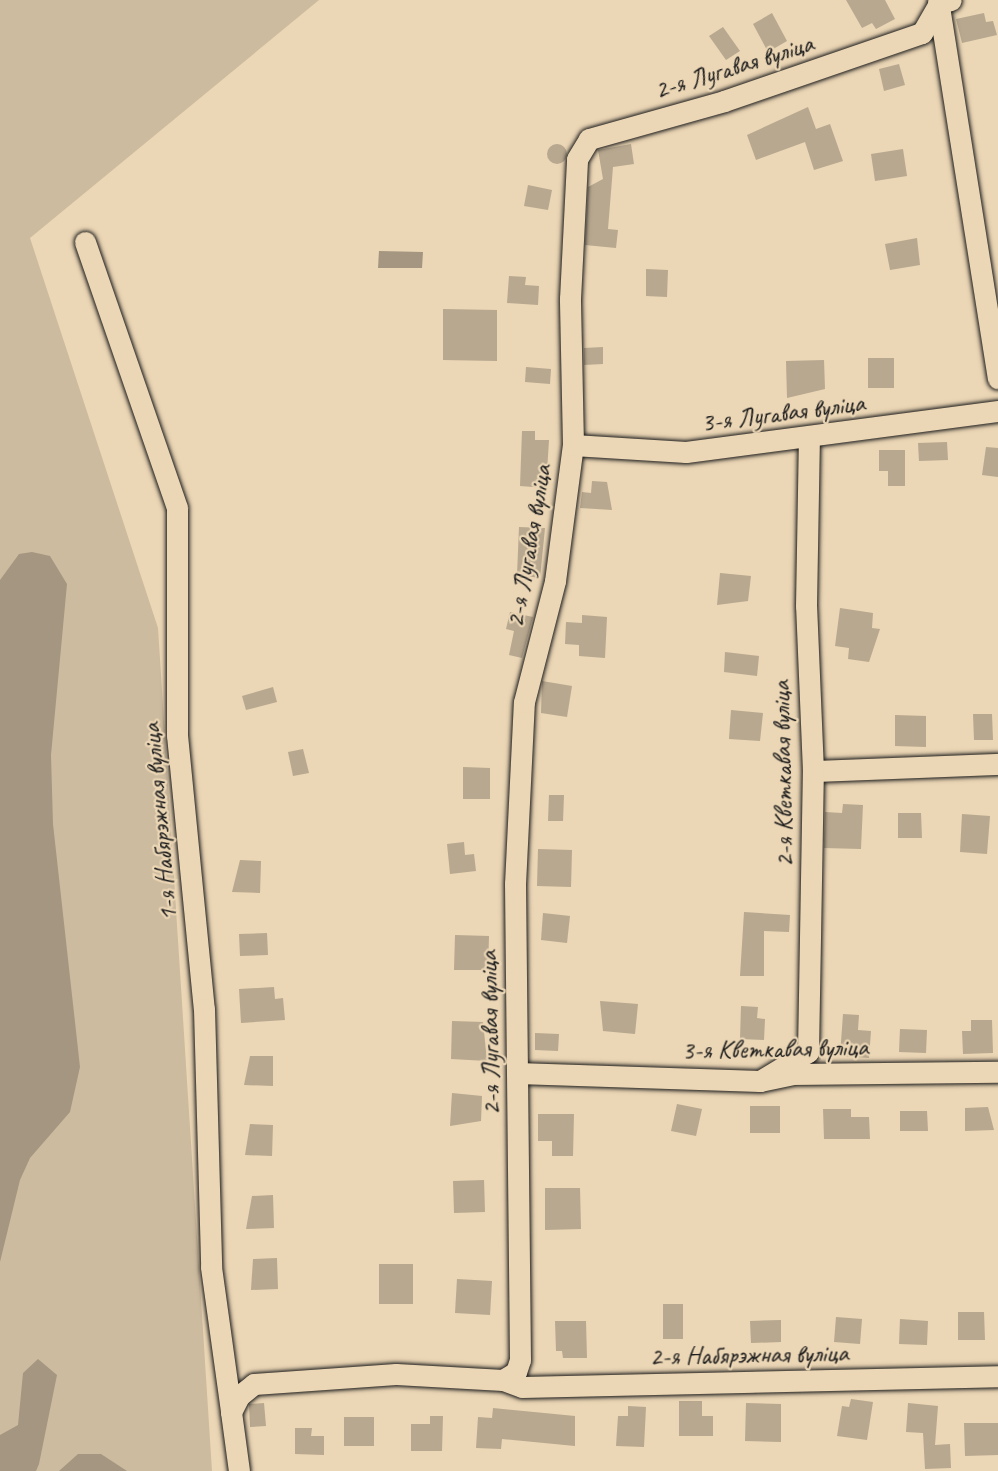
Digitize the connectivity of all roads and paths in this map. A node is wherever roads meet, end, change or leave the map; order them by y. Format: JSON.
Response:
{"nodes":[{"id":1,"x":943,"y":1,"type":"edge"},
{"id":2,"x":85,"y":242,"type":"dead end"},
{"id":3,"x":998,"y":378,"type":"edge"},
{"id":4,"x":998,"y":411,"type":"edge"},
{"id":5,"x":809,"y":439,"type":"junction"},
{"id":6,"x":573,"y":445,"type":"junction"},
{"id":7,"x":998,"y":764,"type":"edge"},
{"id":8,"x":813,"y":771,"type":"junction"},
{"id":9,"x":517,"y":1072,"type":"junction"},
{"id":10,"x":998,"y":1072,"type":"edge"},
{"id":11,"x":760,"y":1081,"type":"junction"},
{"id":12,"x":998,"y":1377,"type":"edge"},
{"id":13,"x":503,"y":1380,"type":"junction"},
{"id":14,"x":231,"y":1412,"type":"junction"},
{"id":15,"x":239,"y":1471,"type":"edge"}],
"edges":[{"from":1,"to":3,"type":"street"},
{"from":1,"to":6,"type":"street","name":"2-я Лугавая вуліца"},
{"from":2,"to":14,"type":"street","name":"1-я Набярэжная вуліца"},
{"from":4,"to":5,"type":"street","name":"3-я Лугавая вуліца"},
{"from":5,"to":6,"type":"street","name":"3-я Лугавая вуліца"},
{"from":5,"to":8,"type":"street","name":"2-я Кветкавая вуліца"},
{"from":6,"to":9,"type":"street","name":"2-я Лугавая вуліца"},
{"from":7,"to":8,"type":"street"},
{"from":8,"to":11,"type":"street","name":"2-я Кветкавая вуліца"},
{"from":9,"to":11,"type":"street","name":"3-я Кветкавая вуліца"},
{"from":9,"to":13,"type":"street","name":"2-я Лугавая вуліца"},
{"from":10,"to":11,"type":"street","name":"3-я Кветкавая вуліца"},
{"from":12,"to":13,"type":"street","name":"2-я Набярэжная вуліца"},
{"from":13,"to":14,"type":"street","name":"2-я Набярэжная вуліца"},
{"from":14,"to":15,"type":"street"}]}
